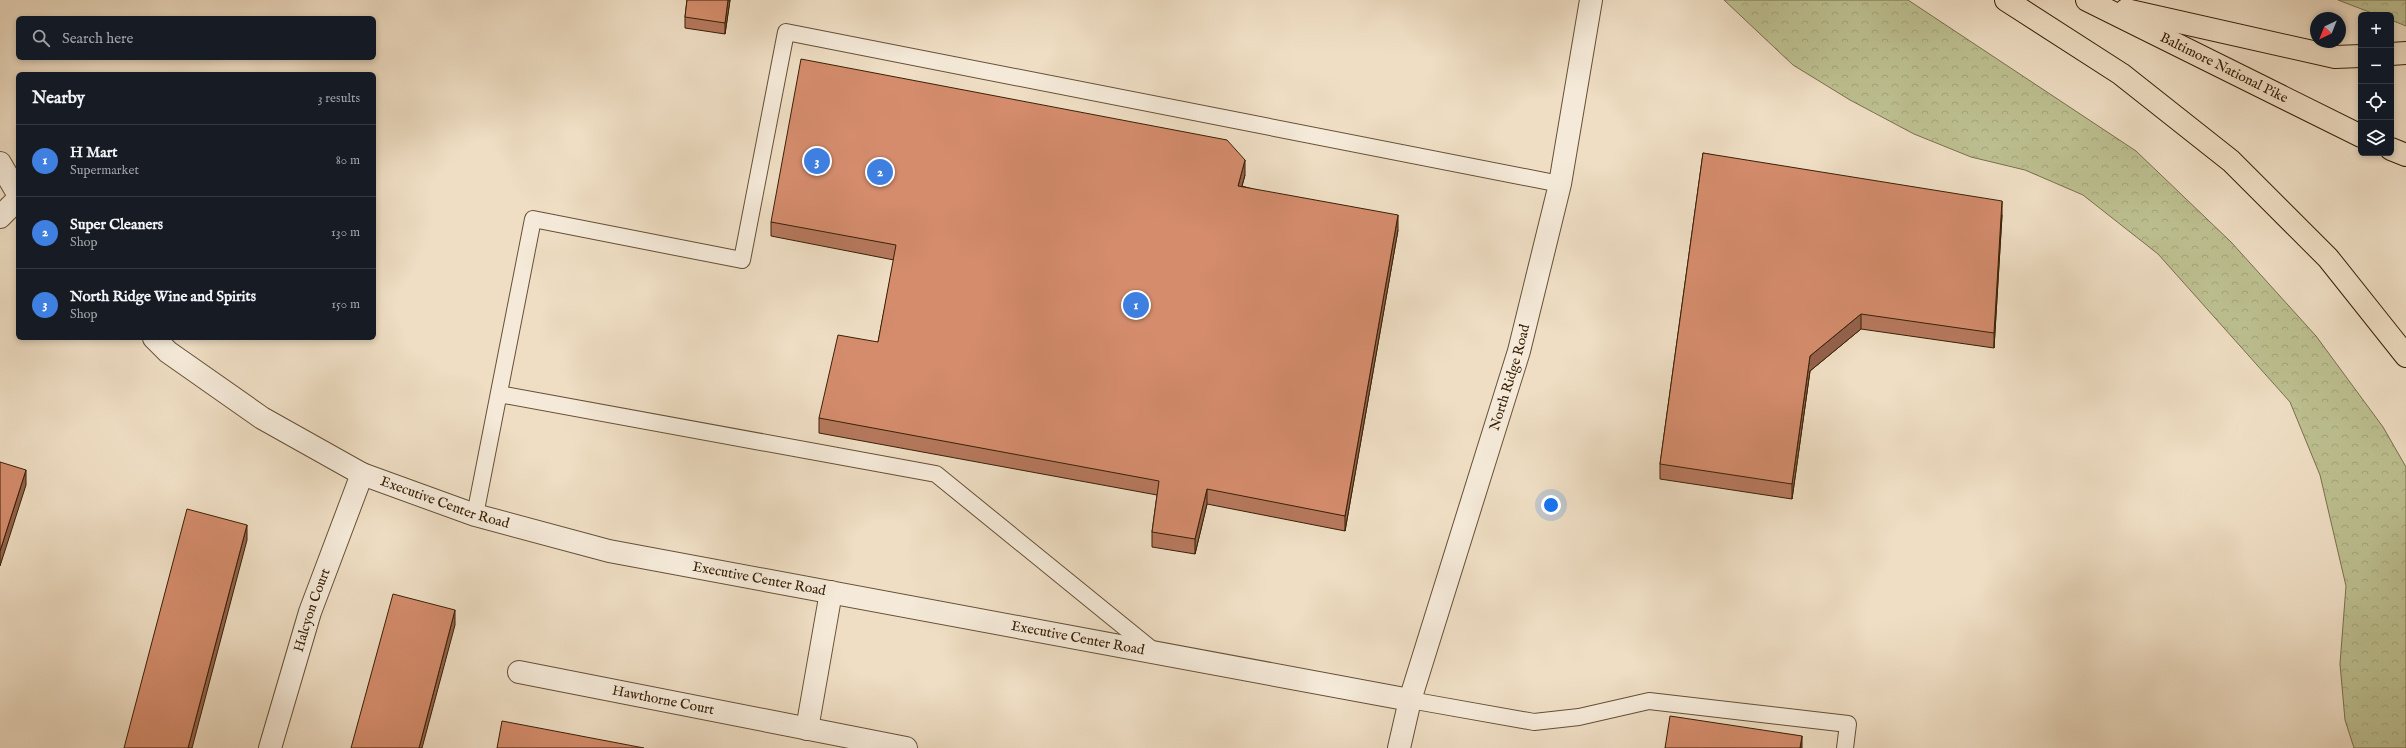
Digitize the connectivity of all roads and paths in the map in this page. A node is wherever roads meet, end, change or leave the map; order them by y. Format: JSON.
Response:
{"nodes":[{"id":1,"x":1591,"y":0,"type":"edge"},
{"id":2,"x":2006,"y":0,"type":"edge"},
{"id":3,"x":2089,"y":1,"type":"edge"},
{"id":4,"x":2406,"y":53,"type":"edge"},
{"id":5,"x":2394,"y":54,"type":"edge"},
{"id":6,"x":2358,"y":56,"type":"edge"},
{"id":7,"x":2358,"y":135,"type":"edge"},
{"id":8,"x":2394,"y":150,"type":"edge"},
{"id":9,"x":2406,"y":155,"type":"edge"},
{"id":10,"x":0,"y":164,"type":"edge"},
{"id":11,"x":1560,"y":184,"type":"junction"},
{"id":12,"x":16,"y":191,"type":"edge"},
{"id":13,"x":16,"y":201,"type":"edge"},
{"id":14,"x":0,"y":217,"type":"edge"},
{"id":15,"x":156,"y":340,"type":"edge"},
{"id":16,"x":2406,"y":356,"type":"edge"},
{"id":17,"x":499,"y":394,"type":"junction"},
{"id":18,"x":362,"y":474,"type":"junction"},
{"id":19,"x":475,"y":516,"type":"junction"},
{"id":20,"x":831,"y":592,"type":"junction"},
{"id":21,"x":1155,"y":652,"type":"junction"},
{"id":22,"x":519,"y":672,"type":"dead end"},
{"id":23,"x":1410,"y":700,"type":"junction"},
{"id":24,"x":808,"y":729,"type":"junction"},
{"id":25,"x":270,"y":748,"type":"edge"},
{"id":26,"x":906,"y":748,"type":"edge"},
{"id":27,"x":1399,"y":748,"type":"edge"},
{"id":28,"x":1845,"y":748,"type":"edge"}],
"edges":[{"from":1,"to":11,"type":"street","name":"North Ridge Road"},
{"from":2,"to":16,"type":"main road"},
{"from":3,"to":6,"type":"main road"},
{"from":3,"to":7,"type":"main road","name":"Baltimore National Pike"},
{"from":4,"to":5,"type":"main road"},
{"from":8,"to":9,"type":"main road"},
{"from":10,"to":12,"type":"street"},
{"from":11,"to":17,"type":"lane"},
{"from":11,"to":23,"type":"street","name":"North Ridge Road"},
{"from":13,"to":14,"type":"street"},
{"from":15,"to":18,"type":"street","name":"Executive Center Road"},
{"from":17,"to":19,"type":"lane"},
{"from":17,"to":21,"type":"lane"},
{"from":18,"to":19,"type":"street","name":"Executive Center Road"},
{"from":18,"to":25,"type":"street","name":"Halcyon Court"},
{"from":19,"to":20,"type":"street","name":"Executive Center Road"},
{"from":20,"to":21,"type":"street","name":"Executive Center Road"},
{"from":20,"to":24,"type":"street"},
{"from":21,"to":23,"type":"street","name":"Executive Center Road"},
{"from":22,"to":24,"type":"street","name":"Hawthorne Court"},
{"from":23,"to":27,"type":"street","name":"North Ridge Road"},
{"from":23,"to":28,"type":"lane"},
{"from":24,"to":26,"type":"street","name":"Hawthorne Court"}]}
